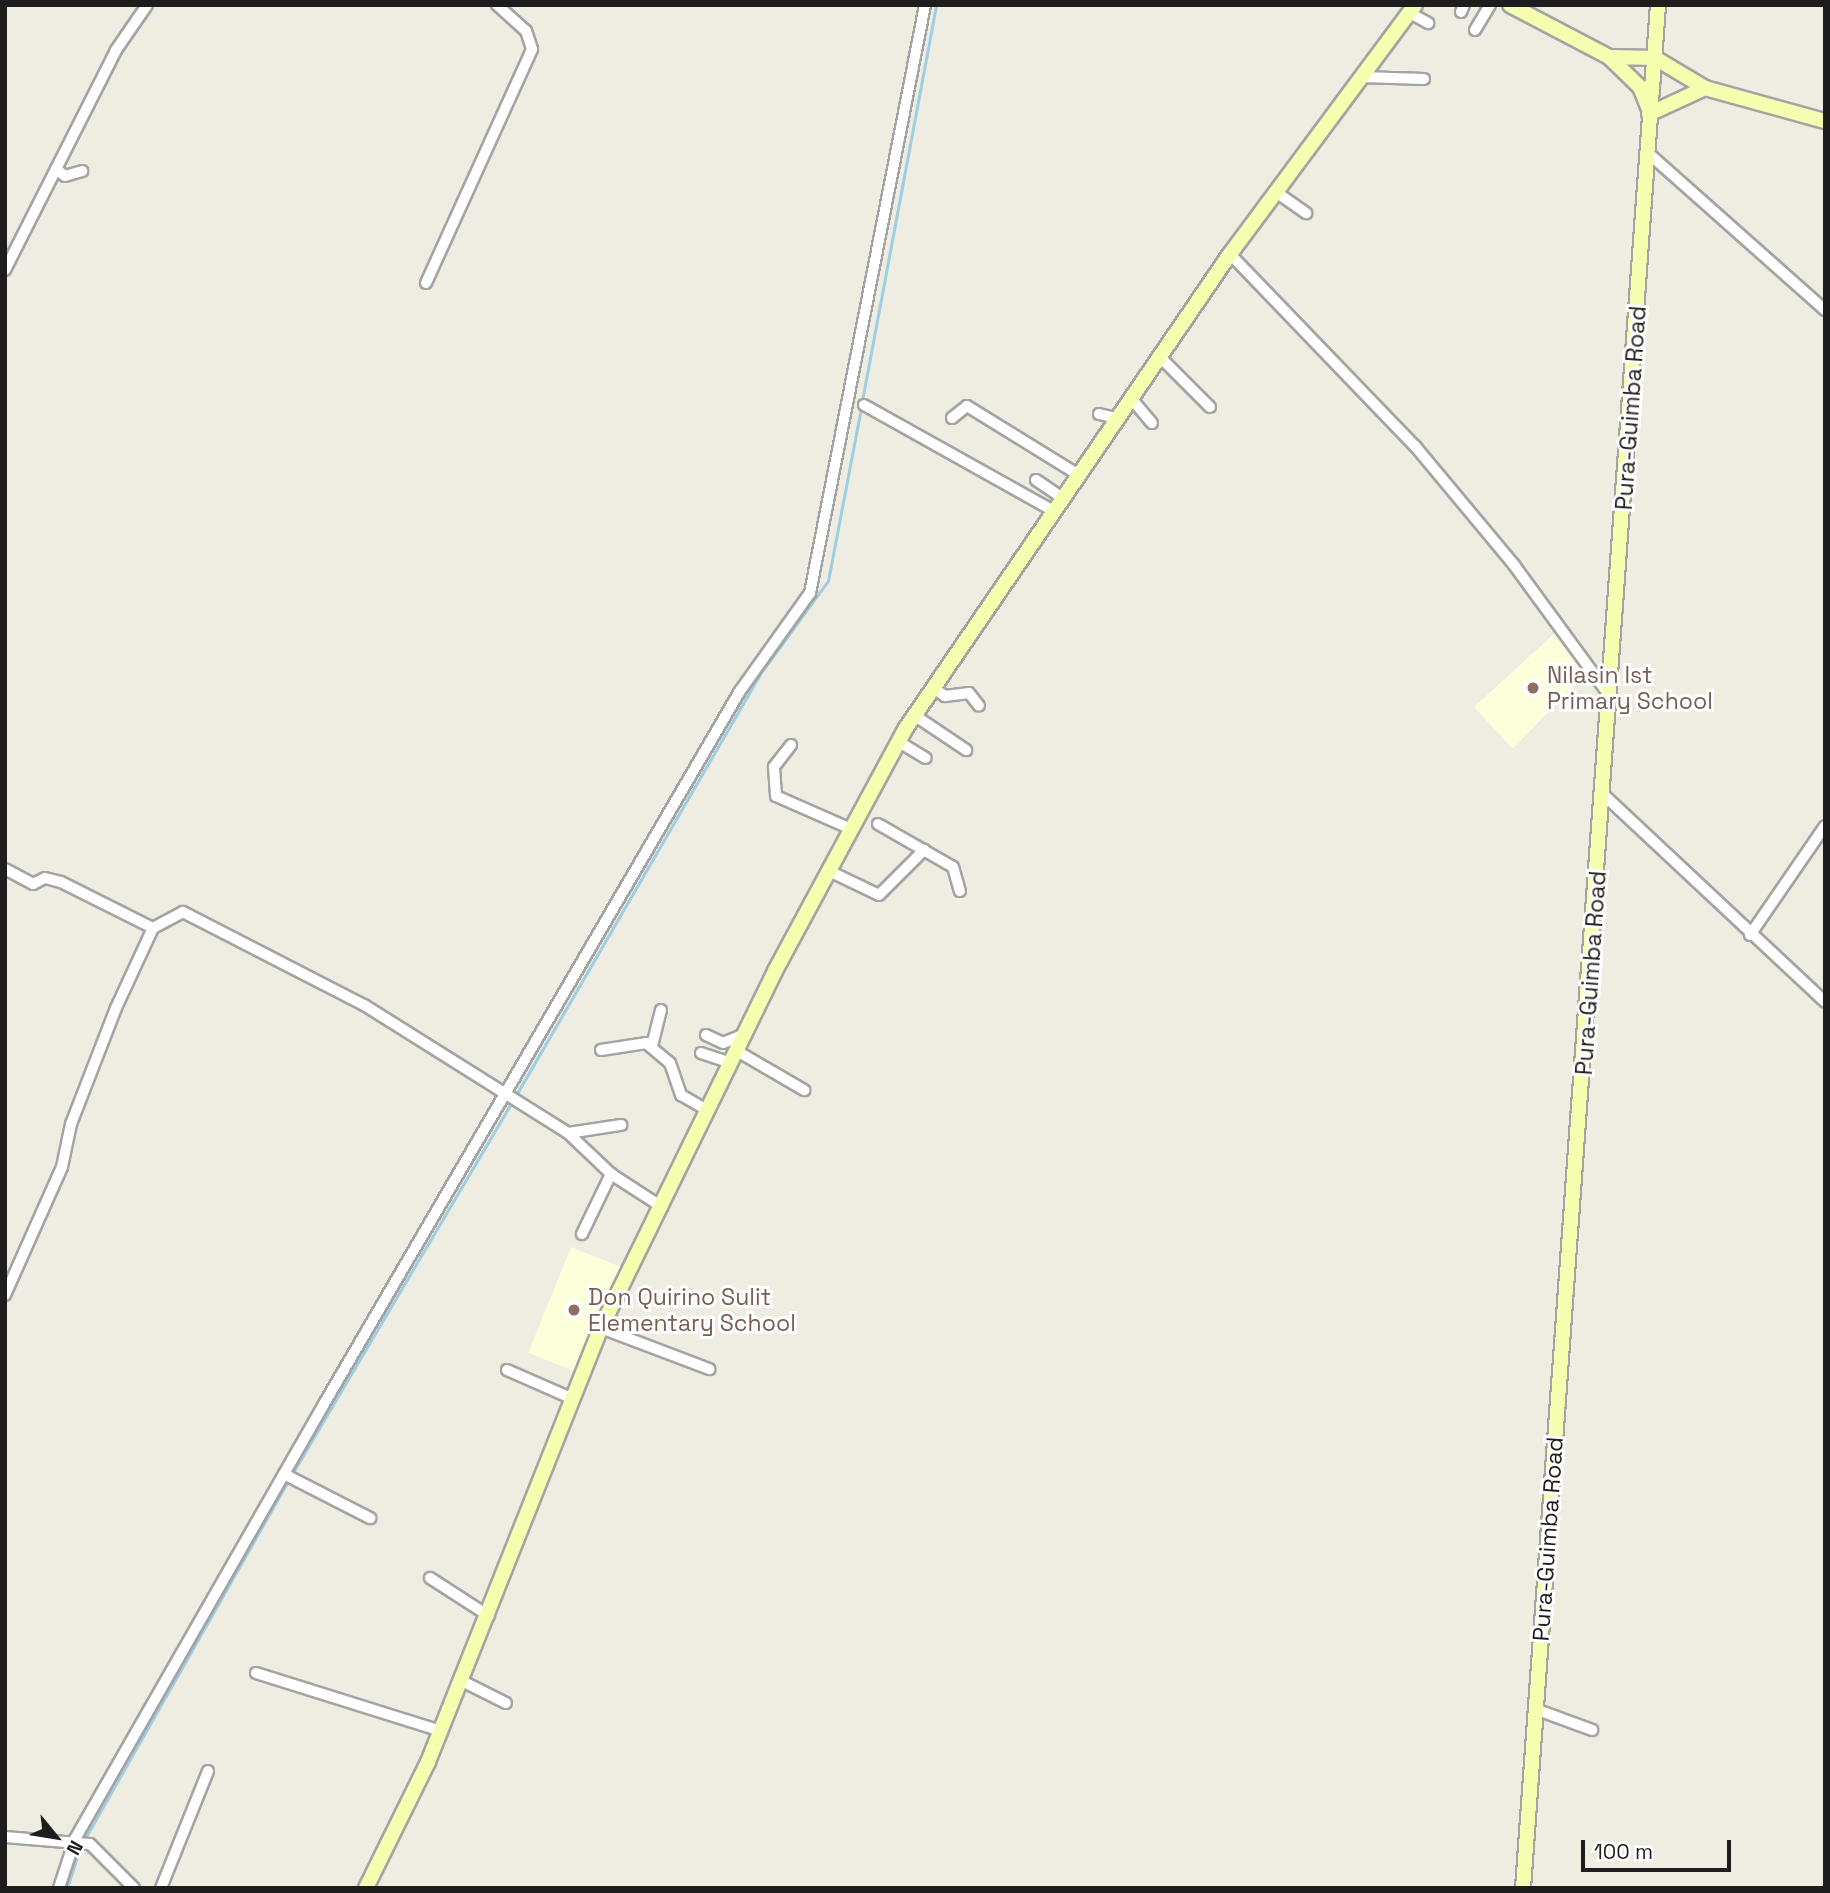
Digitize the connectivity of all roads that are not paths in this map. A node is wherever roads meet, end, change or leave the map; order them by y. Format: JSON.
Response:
{"nodes":[{"id":1,"x":146,"y":5,"type":"edge"},
{"id":2,"x":498,"y":5,"type":"edge"},
{"id":3,"x":925,"y":5,"type":"edge"},
{"id":4,"x":1490,"y":5,"type":"edge"},
{"id":5,"x":1510,"y":5,"type":"edge"},
{"id":6,"x":1658,"y":5,"type":"edge"},
{"id":7,"x":1413,"y":9,"type":"edge"},
{"id":8,"x":1428,"y":23,"type":"dead end"},
{"id":9,"x":1475,"y":30,"type":"dead end"},
{"id":10,"x":1609,"y":57,"type":"junction"},
{"id":11,"x":1655,"y":58,"type":"junction"},
{"id":12,"x":1361,"y":77,"type":"junction"},
{"id":13,"x":1424,"y":79,"type":"dead end"},
{"id":14,"x":1705,"y":88,"type":"junction"},
{"id":15,"x":1649,"y":114,"type":"junction"},
{"id":16,"x":1825,"y":121,"type":"edge"},
{"id":17,"x":1647,"y":152,"type":"junction"},
{"id":18,"x":56,"y":169,"type":"junction"},
{"id":19,"x":82,"y":171,"type":"dead end"},
{"id":20,"x":1276,"y":192,"type":"junction"},
{"id":21,"x":1306,"y":214,"type":"dead end"},
{"id":22,"x":1230,"y":254,"type":"junction"},
{"id":23,"x":5,"y":270,"type":"edge"},
{"id":24,"x":426,"y":283,"type":"dead end"},
{"id":25,"x":1825,"y":310,"type":"edge"},
{"id":26,"x":1159,"y":356,"type":"junction"},
{"id":27,"x":1130,"y":397,"type":"junction"},
{"id":28,"x":864,"y":405,"type":"dead end"},
{"id":29,"x":1210,"y":407,"type":"dead end"},
{"id":30,"x":1099,"y":414,"type":"dead end"},
{"id":31,"x":952,"y":418,"type":"dead end"},
{"id":32,"x":1116,"y":418,"type":"junction"},
{"id":33,"x":1152,"y":423,"type":"dead end"},
{"id":34,"x":1077,"y":474,"type":"junction"},
{"id":35,"x":1036,"y":480,"type":"dead end"},
{"id":36,"x":1061,"y":497,"type":"junction"},
{"id":37,"x":1052,"y":510,"type":"junction"},
{"id":38,"x":932,"y":687,"type":"junction"},
{"id":39,"x":1612,"y":698,"type":"junction"},
{"id":40,"x":979,"y":706,"type":"dead end"},
{"id":41,"x":914,"y":715,"type":"junction"},
{"id":42,"x":899,"y":742,"type":"junction"},
{"id":43,"x":792,"y":745,"type":"dead end"},
{"id":44,"x":966,"y":750,"type":"dead end"},
{"id":45,"x":926,"y":758,"type":"dead end"},
{"id":46,"x":1605,"y":796,"type":"junction"},
{"id":47,"x":878,"y":824,"type":"dead end"},
{"id":48,"x":1825,"y":826,"type":"edge"},
{"id":49,"x":851,"y":830,"type":"junction"},
{"id":50,"x":924,"y":850,"type":"junction"},
{"id":51,"x":5,"y":869,"type":"edge"},
{"id":52,"x":829,"y":872,"type":"junction"},
{"id":53,"x":960,"y":891,"type":"dead end"},
{"id":54,"x":153,"y":928,"type":"junction"},
{"id":55,"x":1750,"y":935,"type":"junction"},
{"id":56,"x":1825,"y":1002,"type":"edge"},
{"id":57,"x":661,"y":1010,"type":"dead end"},
{"id":58,"x":746,"y":1034,"type":"junction"},
{"id":59,"x":706,"y":1035,"type":"dead end"},
{"id":60,"x":652,"y":1046,"type":"junction"},
{"id":61,"x":601,"y":1050,"type":"dead end"},
{"id":62,"x":701,"y":1053,"type":"dead end"},
{"id":63,"x":734,"y":1057,"type":"junction"},
{"id":64,"x":804,"y":1090,"type":"dead end"},
{"id":65,"x":508,"y":1095,"type":"junction"},
{"id":66,"x":709,"y":1111,"type":"junction"},
{"id":67,"x":621,"y":1125,"type":"dead end"},
{"id":68,"x":568,"y":1133,"type":"junction"},
{"id":69,"x":611,"y":1174,"type":"junction"},
{"id":70,"x":662,"y":1208,"type":"junction"},
{"id":71,"x":582,"y":1234,"type":"dead end"},
{"id":72,"x":5,"y":1295,"type":"edge"},
{"id":73,"x":601,"y":1328,"type":"junction"},
{"id":74,"x":709,"y":1369,"type":"dead end"},
{"id":75,"x":507,"y":1370,"type":"dead end"},
{"id":76,"x":573,"y":1399,"type":"junction"},
{"id":77,"x":284,"y":1474,"type":"junction"},
{"id":78,"x":370,"y":1518,"type":"dead end"},
{"id":79,"x":430,"y":1578,"type":"dead end"},
{"id":80,"x":489,"y":1616,"type":"junction"},
{"id":81,"x":256,"y":1672,"type":"dead end"},
{"id":82,"x":462,"y":1681,"type":"junction"},
{"id":83,"x":506,"y":1703,"type":"dead end"},
{"id":84,"x":1535,"y":1709,"type":"junction"},
{"id":85,"x":1592,"y":1730,"type":"dead end"},
{"id":86,"x":441,"y":1731,"type":"junction"},
{"id":87,"x":208,"y":1771,"type":"dead end"},
{"id":88,"x":5,"y":1837,"type":"edge"},
{"id":89,"x":75,"y":1839,"type":"junction"},
{"id":90,"x":59,"y":1888,"type":"edge"},
{"id":91,"x":134,"y":1888,"type":"edge"},
{"id":92,"x":161,"y":1888,"type":"edge"},
{"id":93,"x":366,"y":1888,"type":"edge"},
{"id":94,"x":1523,"y":1888,"type":"edge"}],
"edges":[{"from":1,"to":18,"type":"street"},
{"from":2,"to":24,"type":"street"},
{"from":3,"to":65,"type":"street"},
{"from":4,"to":9,"type":"street"},
{"from":5,"to":10,"type":"main road"},
{"from":6,"to":11,"type":"main road","name":"Pura-Guimba Road"},
{"from":7,"to":8,"type":"street"},
{"from":7,"to":12,"type":"main road"},
{"from":10,"to":11,"type":"main road"},
{"from":10,"to":15,"type":"main road"},
{"from":11,"to":14,"type":"main road"},
{"from":11,"to":15,"type":"main road","name":"Pura-Guimba Road"},
{"from":12,"to":13,"type":"street"},
{"from":12,"to":20,"type":"main road"},
{"from":14,"to":15,"type":"main road"},
{"from":14,"to":16,"type":"main road"},
{"from":15,"to":17,"type":"main road","name":"Pura-Guimba Road"},
{"from":17,"to":25,"type":"street"},
{"from":17,"to":39,"type":"main road","name":"Pura-Guimba Road"},
{"from":18,"to":19,"type":"street"},
{"from":18,"to":23,"type":"street"},
{"from":20,"to":21,"type":"street"},
{"from":20,"to":22,"type":"main road"},
{"from":22,"to":26,"type":"main road"},
{"from":22,"to":39,"type":"street"},
{"from":26,"to":27,"type":"main road"},
{"from":26,"to":29,"type":"street"},
{"from":27,"to":32,"type":"main road"},
{"from":27,"to":33,"type":"street"},
{"from":28,"to":37,"type":"street"},
{"from":30,"to":32,"type":"street"},
{"from":31,"to":34,"type":"street"},
{"from":32,"to":34,"type":"main road"},
{"from":34,"to":36,"type":"main road"},
{"from":35,"to":36,"type":"street"},
{"from":36,"to":37,"type":"main road"},
{"from":37,"to":38,"type":"main road"},
{"from":38,"to":40,"type":"street"},
{"from":38,"to":41,"type":"main road"},
{"from":39,"to":46,"type":"main road","name":"Pura-Guimba Road"},
{"from":41,"to":42,"type":"main road"},
{"from":41,"to":44,"type":"street"},
{"from":42,"to":45,"type":"street"},
{"from":42,"to":49,"type":"main road"},
{"from":43,"to":49,"type":"street"},
{"from":46,"to":55,"type":"street"},
{"from":46,"to":84,"type":"main road","name":"Pura-Guimba Road"},
{"from":47,"to":50,"type":"street"},
{"from":48,"to":55,"type":"street"},
{"from":49,"to":52,"type":"main road"},
{"from":50,"to":52,"type":"street"},
{"from":50,"to":53,"type":"street"},
{"from":51,"to":54,"type":"street"},
{"from":52,"to":58,"type":"main road"},
{"from":54,"to":65,"type":"street"},
{"from":54,"to":72,"type":"street"},
{"from":55,"to":56,"type":"street"},
{"from":57,"to":60,"type":"street"},
{"from":58,"to":59,"type":"street"},
{"from":58,"to":63,"type":"main road"},
{"from":60,"to":61,"type":"street"},
{"from":60,"to":66,"type":"street"},
{"from":62,"to":63,"type":"street"},
{"from":63,"to":64,"type":"street"},
{"from":63,"to":66,"type":"main road"},
{"from":65,"to":68,"type":"street"},
{"from":65,"to":77,"type":"street"},
{"from":66,"to":70,"type":"main road"},
{"from":67,"to":68,"type":"street"},
{"from":68,"to":69,"type":"street"},
{"from":69,"to":70,"type":"street"},
{"from":69,"to":71,"type":"street"},
{"from":70,"to":73,"type":"main road"},
{"from":73,"to":74,"type":"street"},
{"from":73,"to":76,"type":"main road"},
{"from":75,"to":76,"type":"street"},
{"from":76,"to":80,"type":"main road"},
{"from":77,"to":78,"type":"street"},
{"from":77,"to":89,"type":"street"},
{"from":79,"to":80,"type":"street"},
{"from":80,"to":82,"type":"main road"},
{"from":81,"to":86,"type":"street"},
{"from":82,"to":83,"type":"street"},
{"from":82,"to":86,"type":"main road"},
{"from":84,"to":85,"type":"street"},
{"from":84,"to":94,"type":"main road","name":"Pura-Guimba Road"},
{"from":86,"to":93,"type":"main road"},
{"from":87,"to":92,"type":"street"},
{"from":88,"to":89,"type":"street"},
{"from":89,"to":90,"type":"street"},
{"from":89,"to":91,"type":"street"}]}
